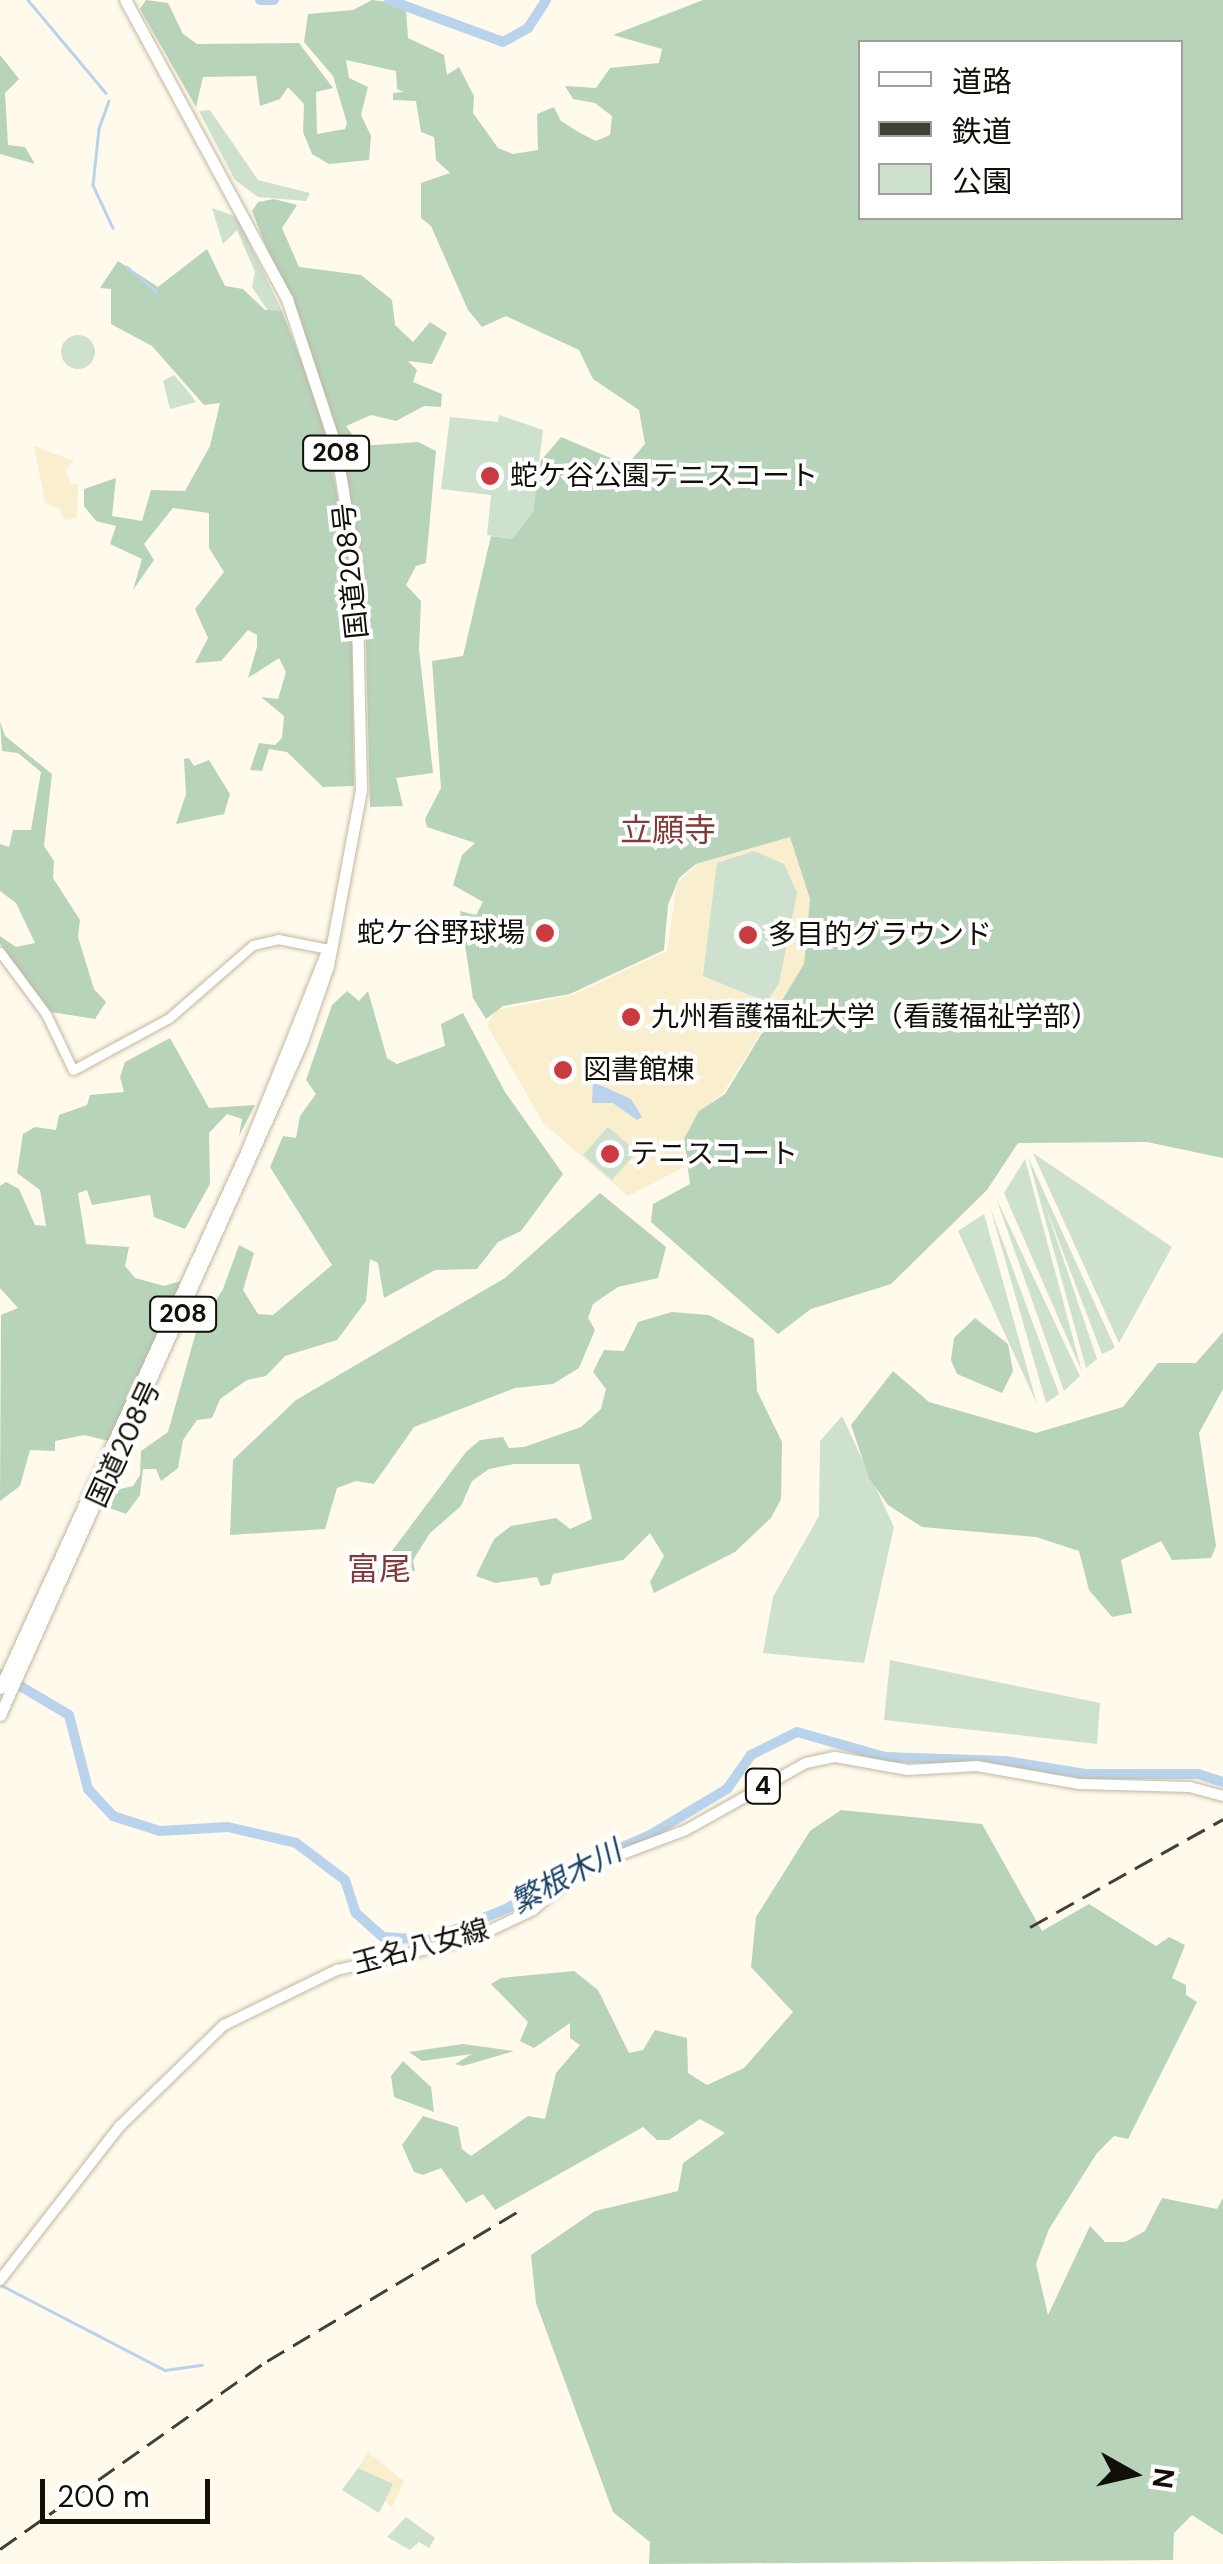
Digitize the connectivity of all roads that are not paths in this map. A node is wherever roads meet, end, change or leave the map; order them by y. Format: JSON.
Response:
{"nodes":[{"id":1,"x":124,"y":0,"type":"edge"},
{"id":2,"x":328,"y":949,"type":"junction"},
{"id":3,"x":0,"y":952,"type":"edge"},
{"id":4,"x":14,"y":1670,"type":"junction"},
{"id":5,"x":0,"y":1688,"type":"edge"},
{"id":6,"x":2,"y":1709,"type":"edge"},
{"id":7,"x":1223,"y":1796,"type":"edge"},
{"id":8,"x":0,"y":2280,"type":"edge"}],
"edges":[{"from":1,"to":2,"type":"highway","name":"国道208号","number":"208"},
{"from":2,"to":3,"type":"main road"},
{"from":2,"to":4,"type":"highway","name":"国道208号","number":"208"},
{"from":4,"to":5,"type":"highway","name":"国道208号","number":"208"},
{"from":4,"to":6,"type":"highway","name":"国道208号","number":"208"},
{"from":7,"to":8,"type":"main road","name":"玉名八女線","number":"4"}]}
